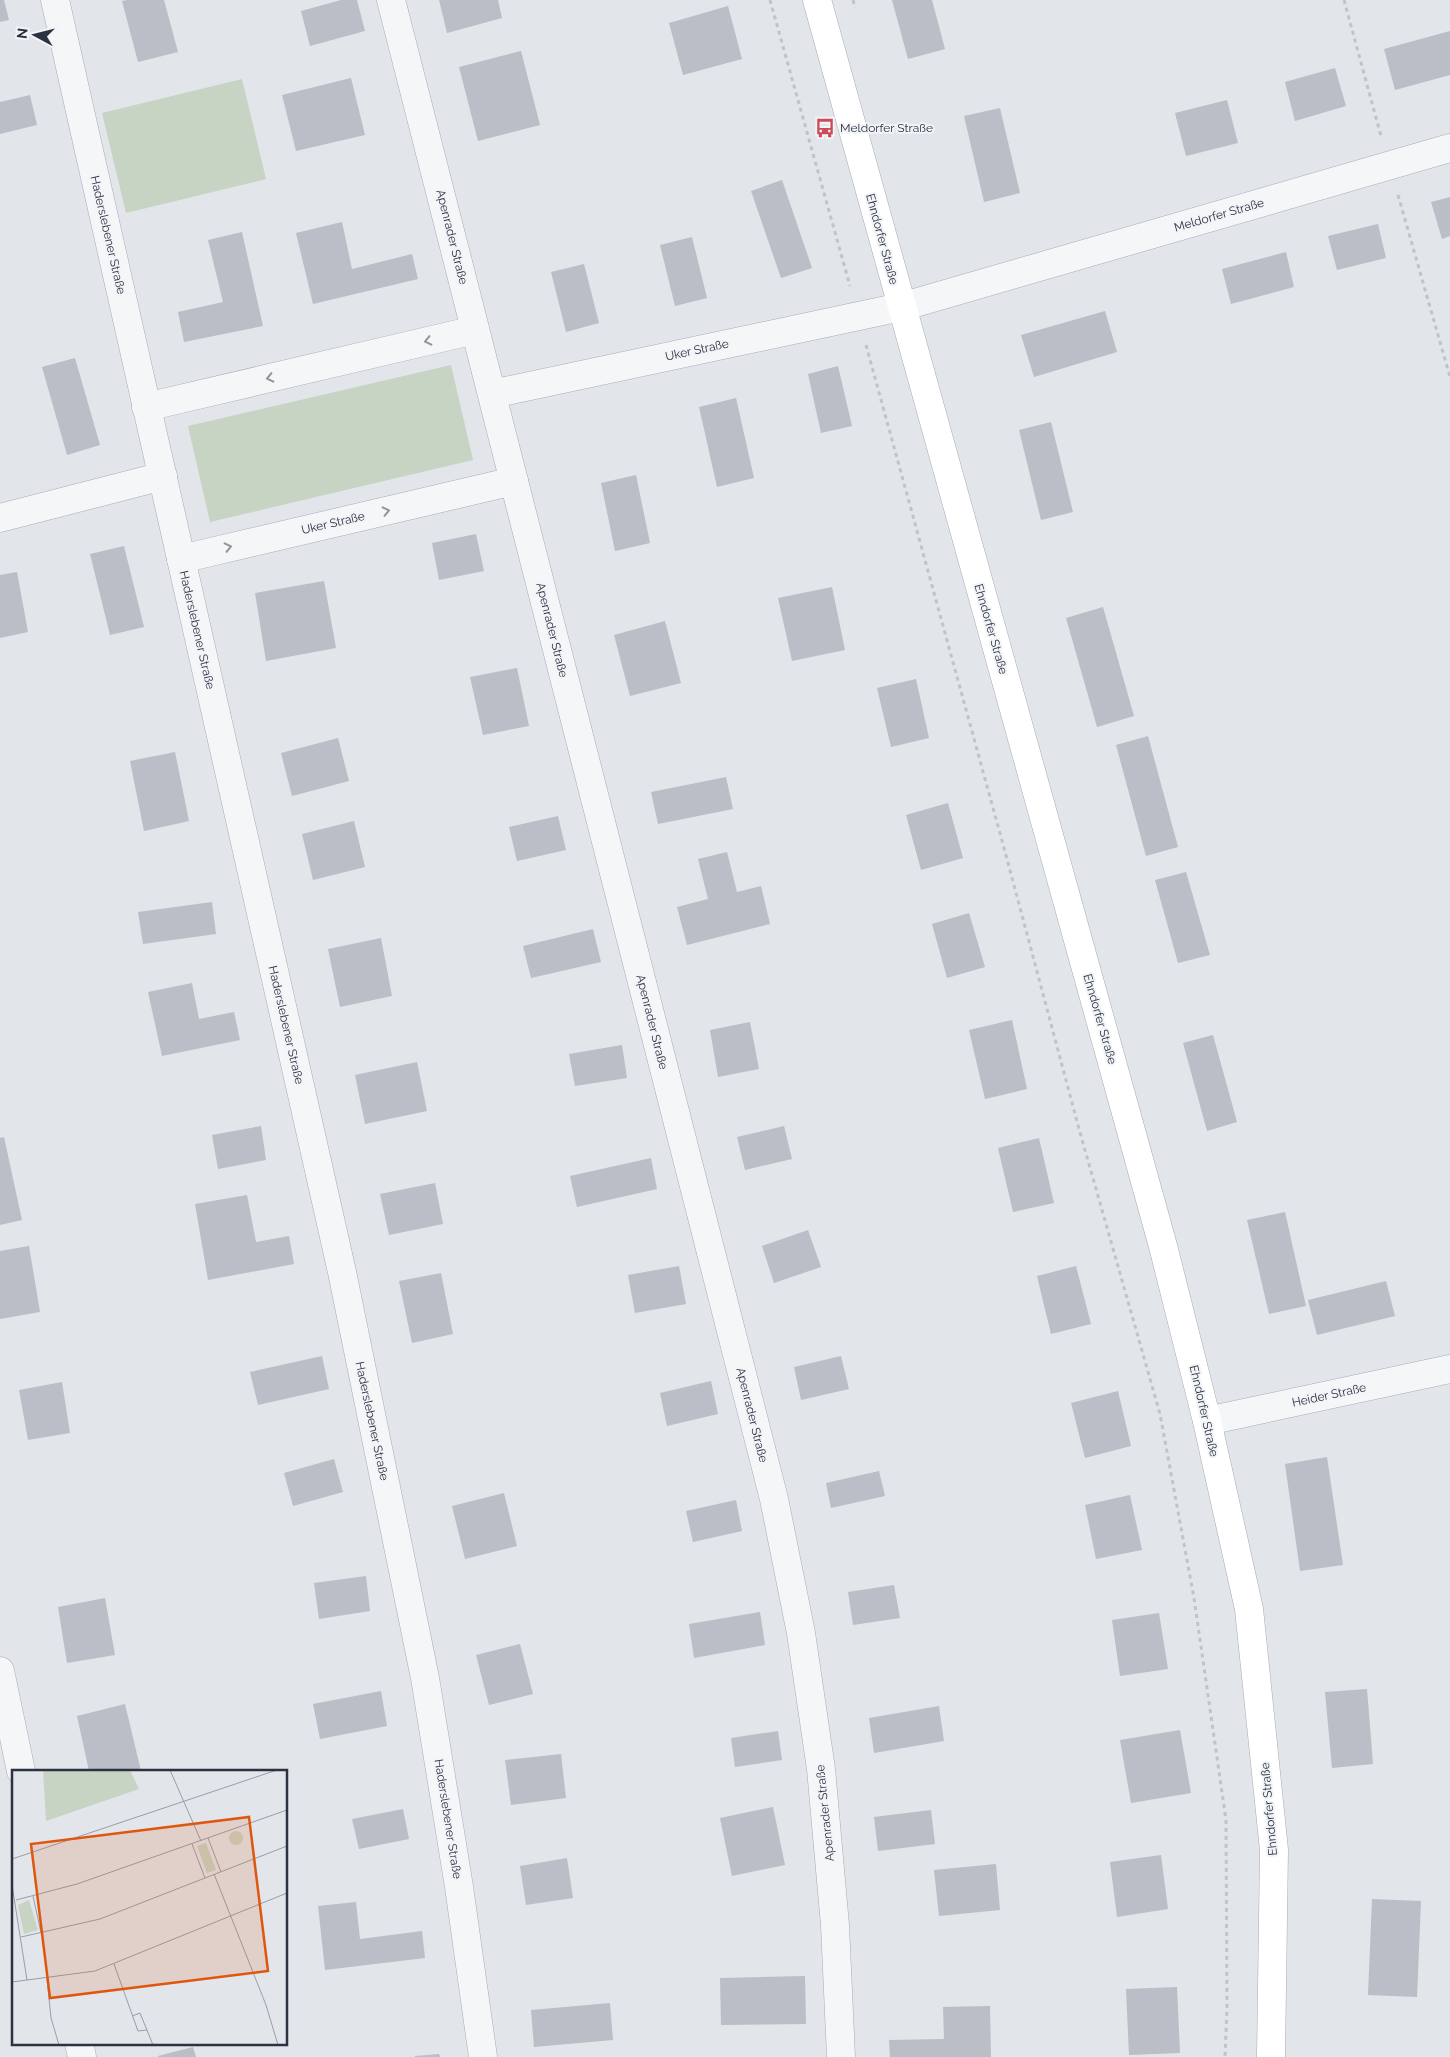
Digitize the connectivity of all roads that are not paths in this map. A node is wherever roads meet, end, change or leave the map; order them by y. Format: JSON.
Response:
{"nodes":[{"id":1,"x":55,"y":0,"type":"edge"},
{"id":2,"x":391,"y":0,"type":"edge"},
{"id":3,"x":817,"y":0,"type":"edge"},
{"id":4,"x":1450,"y":148,"type":"edge"},
{"id":5,"x":901,"y":307,"type":"junction"},
{"id":6,"x":475,"y":330,"type":"junction"},
{"id":7,"x":492,"y":394,"type":"junction"},
{"id":8,"x":146,"y":407,"type":"junction"},
{"id":9,"x":162,"y":476,"type":"junction"},
{"id":10,"x":514,"y":481,"type":"junction"},
{"id":11,"x":0,"y":518,"type":"edge"},
{"id":12,"x":181,"y":559,"type":"junction"},
{"id":13,"x":1450,"y":1368,"type":"edge"},
{"id":14,"x":1207,"y":1421,"type":"junction"},
{"id":15,"x":0,"y":1671,"type":"edge"},
{"id":16,"x":21,"y":1770,"type":"edge"},
{"id":17,"x":79,"y":2044,"type":"edge"},
{"id":18,"x":82,"y":2057,"type":"edge"},
{"id":19,"x":483,"y":2057,"type":"edge"},
{"id":20,"x":841,"y":2057,"type":"edge"},
{"id":21,"x":1271,"y":2057,"type":"edge"}],
"edges":[{"from":1,"to":8,"type":"street","name":"Haderslebener Straße"},
{"from":2,"to":6,"type":"street","name":"Apenrader Straße"},
{"from":3,"to":5,"type":"street","name":"Ehndorfer Straße"},
{"from":4,"to":5,"type":"street","name":"Meldorfer Straße"},
{"from":5,"to":7,"type":"street","name":"Uker Straße"},
{"from":5,"to":14,"type":"street","name":"Ehndorfer Straße"},
{"from":6,"to":7,"type":"street","name":"Apenrader Straße"},
{"from":6,"to":8,"type":"street","one_way":true},
{"from":7,"to":10,"type":"street","name":"Apenrader Straße"},
{"from":8,"to":9,"type":"street","name":"Haderslebener Straße"},
{"from":9,"to":11,"type":"street"},
{"from":9,"to":12,"type":"street","name":"Haderslebener Straße"},
{"from":12,"to":10,"type":"street","name":"Uker Straße","one_way":true},
{"from":10,"to":20,"type":"street","name":"Apenrader Straße"},
{"from":12,"to":19,"type":"street","name":"Haderslebener Straße"},
{"from":13,"to":14,"type":"street","name":"Heider Straße"},
{"from":14,"to":21,"type":"street","name":"Ehndorfer Straße"},
{"from":15,"to":16,"type":"street"},
{"from":17,"to":18,"type":"street"}]}
